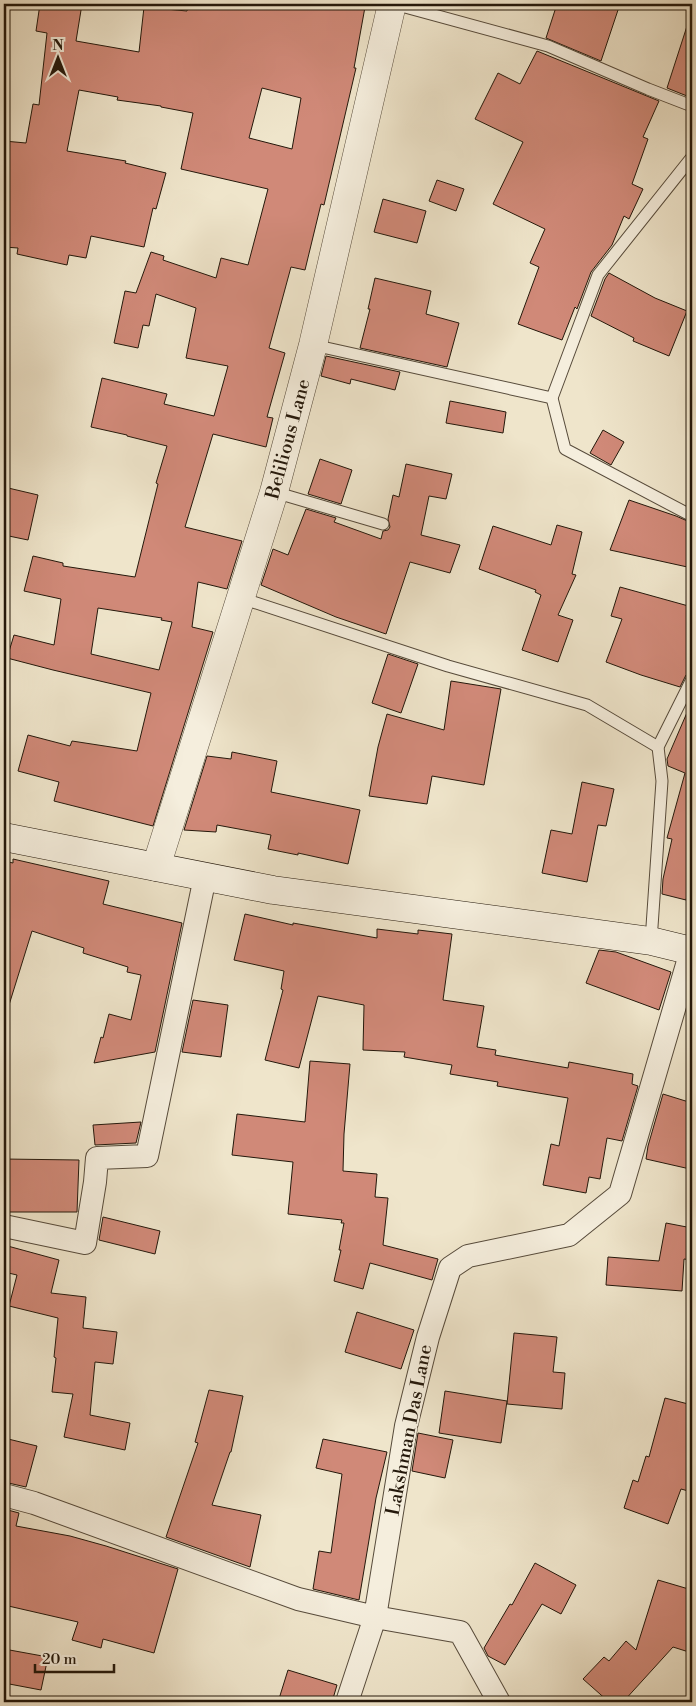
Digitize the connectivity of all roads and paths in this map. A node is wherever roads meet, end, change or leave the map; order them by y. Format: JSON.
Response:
{"nodes":[{"id":1,"x":393,"y":4,"type":"edge"},
{"id":2,"x":692,"y":106,"type":"edge"},
{"id":3,"x":692,"y":157,"type":"edge"},
{"id":4,"x":314,"y":346,"type":"junction"},
{"id":5,"x":552,"y":398,"type":"junction"},
{"id":6,"x":274,"y":492,"type":"junction"},
{"id":7,"x":692,"y":516,"type":"edge"},
{"id":8,"x":383,"y":524,"type":"dead end"},
{"id":9,"x":241,"y":598,"type":"junction"},
{"id":10,"x":692,"y":679,"type":"edge"},
{"id":11,"x":658,"y":747,"type":"junction"},
{"id":12,"x":4,"y":837,"type":"edge"},
{"id":13,"x":156,"y":867,"type":"junction"},
{"id":14,"x":205,"y":876,"type":"junction"},
{"id":15,"x":651,"y":942,"type":"junction"},
{"id":16,"x":692,"y":951,"type":"edge"},
{"id":17,"x":4,"y":1226,"type":"edge"},
{"id":18,"x":4,"y":1495,"type":"edge"},
{"id":19,"x":375,"y":1617,"type":"junction"},
{"id":20,"x":347,"y":1702,"type":"edge"},
{"id":21,"x":499,"y":1702,"type":"edge"}],
"edges":[{"from":1,"to":2,"type":"lane"},
{"from":1,"to":4,"type":"street","name":"Belilious Lane"},
{"from":3,"to":5,"type":"lane"},
{"from":4,"to":5,"type":"lane"},
{"from":4,"to":6,"type":"street","name":"Belilious Lane"},
{"from":5,"to":7,"type":"lane"},
{"from":6,"to":8,"type":"lane"},
{"from":6,"to":9,"type":"street","name":"Belilious Lane"},
{"from":9,"to":11,"type":"lane"},
{"from":9,"to":13,"type":"street","name":"Belilious Lane"},
{"from":10,"to":11,"type":"lane"},
{"from":11,"to":15,"type":"lane"},
{"from":12,"to":13,"type":"street"},
{"from":13,"to":14,"type":"street"},
{"from":14,"to":15,"type":"street"},
{"from":14,"to":17,"type":"street"},
{"from":15,"to":16,"type":"street"},
{"from":16,"to":19,"type":"street","name":"Lakshman Das Lane"},
{"from":18,"to":19,"type":"street"},
{"from":19,"to":20,"type":"street","name":"Lakshman Das Lane"},
{"from":19,"to":21,"type":"street"}]}
